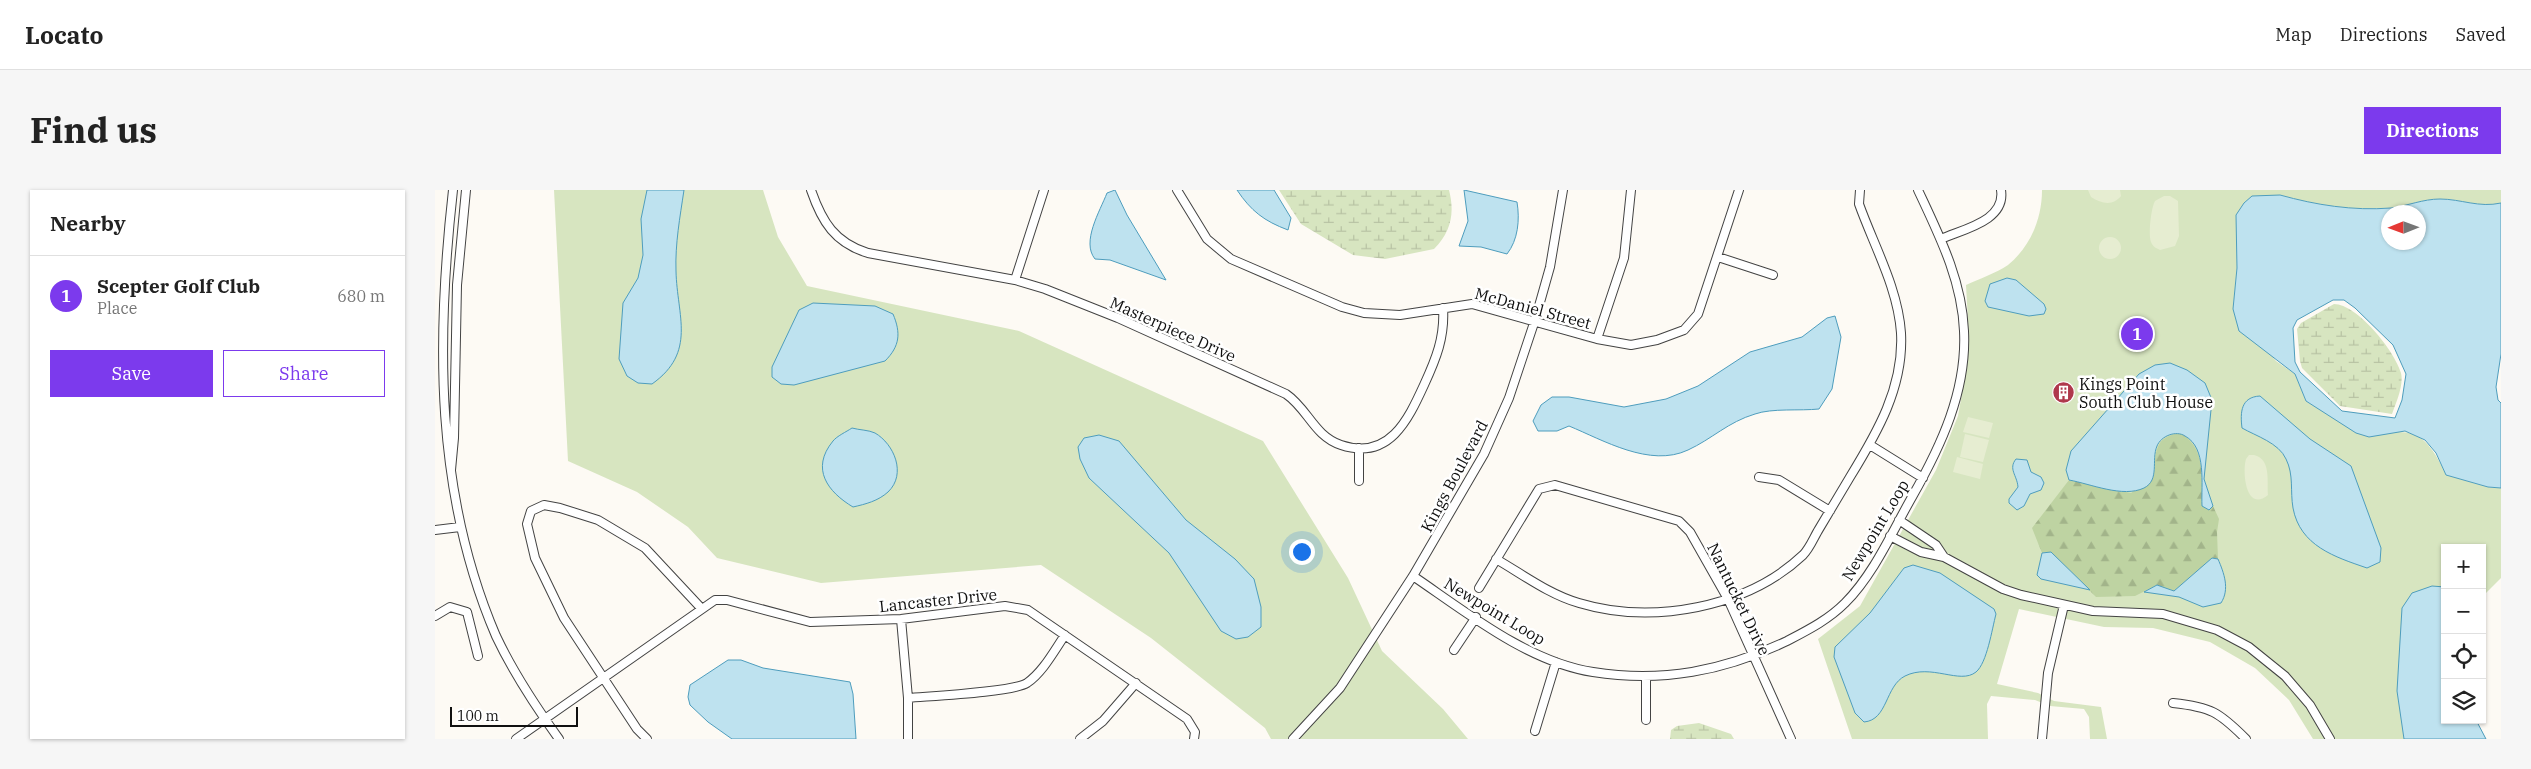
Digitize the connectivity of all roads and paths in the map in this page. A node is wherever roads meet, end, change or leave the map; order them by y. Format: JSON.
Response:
{"nodes":[{"id":1,"x":453,"y":190,"type":"edge"},
{"id":2,"x":467,"y":190,"type":"edge"},
{"id":3,"x":811,"y":190,"type":"edge"},
{"id":4,"x":1044,"y":190,"type":"edge"},
{"id":5,"x":1177,"y":190,"type":"edge"},
{"id":6,"x":1563,"y":190,"type":"edge"},
{"id":7,"x":1631,"y":190,"type":"edge"},
{"id":8,"x":1739,"y":190,"type":"edge"},
{"id":9,"x":1860,"y":190,"type":"edge"},
{"id":10,"x":1918,"y":190,"type":"edge"},
{"id":11,"x":2001,"y":190,"type":"edge"},
{"id":12,"x":1941,"y":239,"type":"junction"},
{"id":13,"x":1717,"y":257,"type":"junction"},
{"id":14,"x":1773,"y":275,"type":"dead end"},
{"id":15,"x":1015,"y":280,"type":"junction"},
{"id":16,"x":1443,"y":308,"type":"junction"},
{"id":17,"x":1535,"y":320,"type":"junction"},
{"id":18,"x":1597,"y":338,"type":"junction"},
{"id":19,"x":438,"y":363,"type":"edge"},
{"id":20,"x":455,"y":363,"type":"junction"},
{"id":21,"x":1870,"y":445,"type":"junction"},
{"id":22,"x":1359,"y":448,"type":"junction"},
{"id":23,"x":451,"y":472,"type":"junction"},
{"id":24,"x":1759,"y":478,"type":"dead end"},
{"id":25,"x":1923,"y":478,"type":"junction"},
{"id":26,"x":1359,"y":480,"type":"dead end"},
{"id":27,"x":1830,"y":511,"type":"junction"},
{"id":28,"x":1899,"y":520,"type":"junction"},
{"id":29,"x":460,"y":527,"type":"junction"},
{"id":30,"x":435,"y":530,"type":"edge"},
{"id":31,"x":1890,"y":536,"type":"junction"},
{"id":32,"x":1944,"y":557,"type":"junction"},
{"id":33,"x":1496,"y":559,"type":"junction"},
{"id":34,"x":1413,"y":576,"type":"junction"},
{"id":35,"x":1479,"y":588,"type":"dead end"},
{"id":36,"x":1728,"y":599,"type":"junction"},
{"id":37,"x":2064,"y":605,"type":"junction"},
{"id":38,"x":701,"y":608,"type":"junction"},
{"id":39,"x":435,"y":616,"type":"edge"},
{"id":40,"x":1476,"y":617,"type":"junction"},
{"id":41,"x":901,"y":619,"type":"junction"},
{"id":42,"x":1065,"y":635,"type":"junction"},
{"id":43,"x":1454,"y":650,"type":"dead end"},
{"id":44,"x":479,"y":656,"type":"dead end"},
{"id":45,"x":1753,"y":657,"type":"junction"},
{"id":46,"x":1556,"y":662,"type":"junction"},
{"id":47,"x":1646,"y":676,"type":"junction"},
{"id":48,"x":603,"y":677,"type":"junction"},
{"id":49,"x":1136,"y":683,"type":"junction"},
{"id":50,"x":908,"y":698,"type":"junction"},
{"id":51,"x":2173,"y":703,"type":"dead end"},
{"id":52,"x":545,"y":719,"type":"junction"},
{"id":53,"x":1647,"y":720,"type":"dead end"},
{"id":54,"x":1535,"y":731,"type":"dead end"},
{"id":55,"x":516,"y":739,"type":"edge"},
{"id":56,"x":559,"y":739,"type":"edge"},
{"id":57,"x":647,"y":739,"type":"edge"},
{"id":58,"x":908,"y":739,"type":"edge"},
{"id":59,"x":1080,"y":739,"type":"edge"},
{"id":60,"x":1194,"y":739,"type":"edge"},
{"id":61,"x":1293,"y":739,"type":"edge"},
{"id":62,"x":1791,"y":739,"type":"edge"},
{"id":63,"x":2042,"y":739,"type":"edge"},
{"id":64,"x":2246,"y":739,"type":"edge"},
{"id":65,"x":2330,"y":739,"type":"edge"}],
"edges":[{"from":1,"to":19,"type":"street"},
{"from":2,"to":20,"type":"street"},
{"from":3,"to":15,"type":"street","name":"Masterpiece Drive"},
{"from":4,"to":15,"type":"street"},
{"from":5,"to":16,"type":"street","name":"McDaniel Street"},
{"from":6,"to":17,"type":"street","name":"Kings Boulevard"},
{"from":7,"to":18,"type":"street"},
{"from":8,"to":13,"type":"street","name":"McDaniel Street"},
{"from":9,"to":21,"type":"street"},
{"from":10,"to":12,"type":"street","name":"Newpoint Loop"},
{"from":11,"to":12,"type":"street"},
{"from":12,"to":25,"type":"street","name":"Newpoint Loop"},
{"from":13,"to":14,"type":"street"},
{"from":13,"to":18,"type":"street","name":"McDaniel Street"},
{"from":15,"to":22,"type":"street","name":"Masterpiece Drive"},
{"from":16,"to":17,"type":"street","name":"McDaniel Street"},
{"from":16,"to":22,"type":"street","name":"Masterpiece Drive"},
{"from":17,"to":18,"type":"street","name":"McDaniel Street"},
{"from":17,"to":34,"type":"street","name":"Kings Boulevard"},
{"from":19,"to":20,"type":"street"},
{"from":19,"to":23,"type":"street"},
{"from":20,"to":23,"type":"street"},
{"from":21,"to":25,"type":"street"},
{"from":21,"to":27,"type":"street"},
{"from":22,"to":26,"type":"street"},
{"from":23,"to":29,"type":"street"},
{"from":24,"to":27,"type":"street"},
{"from":25,"to":28,"type":"street","name":"Newpoint Loop"},
{"from":27,"to":36,"type":"street"},
{"from":28,"to":31,"type":"street","name":"Newpoint Loop"},
{"from":28,"to":32,"type":"street"},
{"from":29,"to":30,"type":"street"},
{"from":29,"to":52,"type":"street"},
{"from":31,"to":32,"type":"street"},
{"from":31,"to":45,"type":"street","name":"Newpoint Loop"},
{"from":32,"to":37,"type":"street"},
{"from":33,"to":35,"type":"street","name":"Nantucket Drive"},
{"from":33,"to":36,"type":"street"},
{"from":33,"to":36,"type":"street","name":"Nantucket Drive"},
{"from":34,"to":40,"type":"street","name":"Newpoint Loop"},
{"from":34,"to":61,"type":"street","name":"Kings Boulevard"},
{"from":36,"to":45,"type":"street","name":"Nantucket Drive"},
{"from":37,"to":63,"type":"street"},
{"from":37,"to":65,"type":"street"},
{"from":38,"to":41,"type":"street","name":"Lancaster Drive"},
{"from":38,"to":48,"type":"street","name":"Lancaster Drive"},
{"from":38,"to":48,"type":"street"},
{"from":39,"to":44,"type":"street"},
{"from":40,"to":43,"type":"street"},
{"from":40,"to":46,"type":"street","name":"Newpoint Loop"},
{"from":41,"to":42,"type":"street","name":"Lancaster Drive"},
{"from":41,"to":50,"type":"street"},
{"from":42,"to":49,"type":"street","name":"Lancaster Drive"},
{"from":42,"to":50,"type":"street"},
{"from":45,"to":47,"type":"street","name":"Newpoint Loop"},
{"from":45,"to":62,"type":"street","name":"Nantucket Drive"},
{"from":46,"to":47,"type":"street","name":"Newpoint Loop"},
{"from":46,"to":54,"type":"street"},
{"from":47,"to":53,"type":"street"},
{"from":48,"to":52,"type":"street","name":"Lancaster Drive"},
{"from":48,"to":57,"type":"street"},
{"from":49,"to":59,"type":"street"},
{"from":49,"to":60,"type":"street","name":"Lancaster Drive"},
{"from":50,"to":58,"type":"street"},
{"from":51,"to":64,"type":"street"},
{"from":52,"to":55,"type":"street","name":"Lancaster Drive"},
{"from":52,"to":56,"type":"street"}]}
